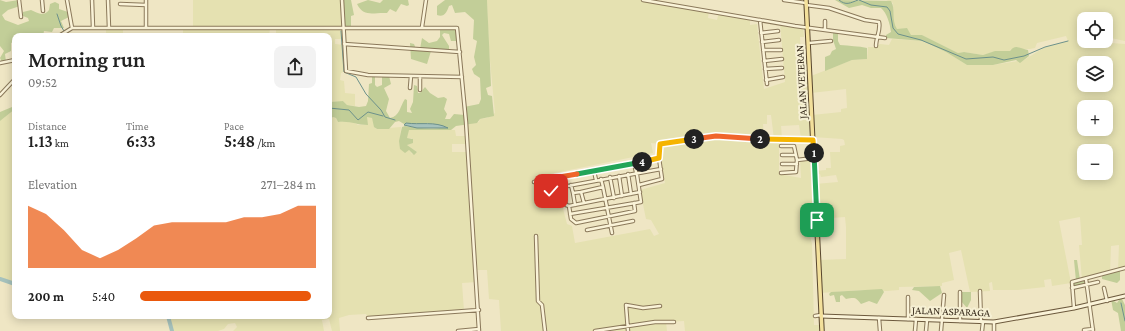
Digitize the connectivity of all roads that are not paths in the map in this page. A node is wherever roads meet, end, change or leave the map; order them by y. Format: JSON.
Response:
{"nodes":[{"id":1,"x":19,"y":0,"type":"edge"},
{"id":2,"x":42,"y":0,"type":"edge"},
{"id":3,"x":67,"y":0,"type":"edge"},
{"id":4,"x":92,"y":0,"type":"edge"},
{"id":5,"x":108,"y":0,"type":"edge"},
{"id":6,"x":146,"y":0,"type":"edge"},
{"id":7,"x":342,"y":0,"type":"edge"},
{"id":8,"x":426,"y":0,"type":"edge"},
{"id":9,"x":644,"y":0,"type":"edge"},
{"id":10,"x":784,"y":0,"type":"edge"},
{"id":11,"x":656,"y":1,"type":"edge"},
{"id":12,"x":806,"y":3,"type":"edge"},
{"id":13,"x":120,"y":4,"type":"dead end"},
{"id":14,"x":146,"y":5,"type":"junction"},
{"id":15,"x":43,"y":11,"type":"dead end"},
{"id":16,"x":21,"y":17,"type":"dead end"},
{"id":17,"x":760,"y":20,"type":"junction"},
{"id":18,"x":825,"y":21,"type":"dead end"},
{"id":19,"x":343,"y":27,"type":"junction"},
{"id":20,"x":422,"y":27,"type":"junction"},
{"id":21,"x":808,"y":27,"type":"junction"},
{"id":22,"x":72,"y":28,"type":"junction"},
{"id":23,"x":93,"y":28,"type":"junction"},
{"id":24,"x":109,"y":28,"type":"junction"},
{"id":25,"x":146,"y":28,"type":"junction"},
{"id":26,"x":825,"y":29,"type":"junction"},
{"id":27,"x":778,"y":31,"type":"dead end"},
{"id":28,"x":62,"y":33,"type":"edge"},
{"id":29,"x":762,"y":33,"type":"junction"},
{"id":30,"x":876,"y":36,"type":"junction"},
{"id":31,"x":885,"y":38,"type":"dead end"},
{"id":32,"x":779,"y":40,"type":"dead end"},
{"id":33,"x":831,"y":41,"type":"dead end"},
{"id":34,"x":762,"y":42,"type":"junction"},
{"id":35,"x":809,"y":43,"type":"junction"},
{"id":36,"x":344,"y":44,"type":"junction"},
{"id":37,"x":876,"y":46,"type":"dead end"},
{"id":38,"x":763,"y":50,"type":"junction"},
{"id":39,"x":781,"y":50,"type":"dead end"},
{"id":40,"x":460,"y":52,"type":"junction"},
{"id":41,"x":782,"y":59,"type":"dead end"},
{"id":42,"x":12,"y":61,"type":"edge"},
{"id":43,"x":764,"y":61,"type":"junction"},
{"id":44,"x":0,"y":63,"type":"edge"},
{"id":45,"x":782,"y":68,"type":"dead end"},
{"id":46,"x":765,"y":70,"type":"junction"},
{"id":47,"x":411,"y":76,"type":"junction"},
{"id":48,"x":420,"y":77,"type":"junction"},
{"id":49,"x":783,"y":77,"type":"dead end"},
{"id":50,"x":462,"y":78,"type":"junction"},
{"id":51,"x":766,"y":80,"type":"junction"},
{"id":52,"x":12,"y":81,"type":"edge"},
{"id":53,"x":767,"y":84,"type":"dead end"},
{"id":54,"x":410,"y":88,"type":"dead end"},
{"id":55,"x":420,"y":90,"type":"dead end"},
{"id":56,"x":0,"y":93,"type":"edge"},
{"id":57,"x":813,"y":140,"type":"junction"},
{"id":58,"x":780,"y":146,"type":"dead end"},
{"id":59,"x":782,"y":155,"type":"dead end"},
{"id":60,"x":796,"y":155,"type":"junction"},
{"id":61,"x":659,"y":158,"type":"junction"},
{"id":62,"x":814,"y":158,"type":"junction"},
{"id":63,"x":796,"y":160,"type":"junction"},
{"id":64,"x":634,"y":164,"type":"junction"},
{"id":65,"x":782,"y":164,"type":"dead end"},
{"id":66,"x":796,"y":164,"type":"junction"},
{"id":67,"x":661,"y":169,"type":"junction"},
{"id":68,"x":594,"y":171,"type":"junction"},
{"id":69,"x":636,"y":173,"type":"junction"},
{"id":70,"x":781,"y":173,"type":"dead end"},
{"id":71,"x":628,"y":174,"type":"junction"},
{"id":72,"x":618,"y":176,"type":"junction"},
{"id":73,"x":560,"y":177,"type":"junction"},
{"id":74,"x":610,"y":177,"type":"junction"},
{"id":75,"x":548,"y":179,"type":"junction"},
{"id":76,"x":601,"y":179,"type":"junction"},
{"id":77,"x":596,"y":180,"type":"junction"},
{"id":78,"x":539,"y":181,"type":"junction"},
{"id":79,"x":534,"y":182,"type":"dead end"},
{"id":80,"x":571,"y":185,"type":"junction"},
{"id":81,"x":639,"y":185,"type":"junction"},
{"id":82,"x":562,"y":187,"type":"junction"},
{"id":83,"x":603,"y":188,"type":"junction"},
{"id":84,"x":549,"y":191,"type":"junction"},
{"id":85,"x":563,"y":191,"type":"junction"},
{"id":86,"x":581,"y":192,"type":"junction"},
{"id":87,"x":640,"y":192,"type":"junction"},
{"id":88,"x":573,"y":193,"type":"junction"},
{"id":89,"x":632,"y":194,"type":"junction"},
{"id":90,"x":622,"y":196,"type":"junction"},
{"id":91,"x":614,"y":198,"type":"junction"},
{"id":92,"x":605,"y":200,"type":"junction"},
{"id":93,"x":584,"y":203,"type":"junction"},
{"id":94,"x":634,"y":203,"type":"junction"},
{"id":95,"x":575,"y":205,"type":"junction"},
{"id":96,"x":569,"y":206,"type":"junction"},
{"id":97,"x":607,"y":208,"type":"junction"},
{"id":98,"x":570,"y":214,"type":"junction"},
{"id":99,"x":609,"y":216,"type":"junction"},
{"id":100,"x":633,"y":221,"type":"dead end"},
{"id":101,"x":611,"y":225,"type":"junction"},
{"id":102,"x":588,"y":230,"type":"dead end"},
{"id":103,"x":612,"y":233,"type":"dead end"},
{"id":104,"x":536,"y":236,"type":"dead end"},
{"id":105,"x":1125,"y":268,"type":"edge"},
{"id":106,"x":1086,"y":279,"type":"junction"},
{"id":107,"x":1098,"y":282,"type":"dead end"},
{"id":108,"x":1086,"y":284,"type":"junction"},
{"id":109,"x":1072,"y":288,"type":"junction"},
{"id":110,"x":1104,"y":288,"type":"dead end"},
{"id":111,"x":980,"y":291,"type":"dead end"},
{"id":112,"x":960,"y":292,"type":"dead end"},
{"id":113,"x":944,"y":295,"type":"dead end"},
{"id":114,"x":1125,"y":296,"type":"edge"},
{"id":115,"x":908,"y":297,"type":"dead end"},
{"id":116,"x":1107,"y":301,"type":"junction"},
{"id":117,"x":1090,"y":305,"type":"junction"},
{"id":118,"x":660,"y":306,"type":"dead end"},
{"id":119,"x":1074,"y":308,"type":"junction"},
{"id":120,"x":479,"y":310,"type":"junction"},
{"id":121,"x":815,"y":316,"type":"dead end"},
{"id":122,"x":821,"y":316,"type":"junction"},
{"id":123,"x":879,"y":317,"type":"junction"},
{"id":124,"x":368,"y":318,"type":"dead end"},
{"id":125,"x":908,"y":319,"type":"junction"},
{"id":126,"x":916,"y":319,"type":"junction"},
{"id":127,"x":927,"y":320,"type":"junction"},
{"id":128,"x":941,"y":321,"type":"junction"},
{"id":129,"x":960,"y":321,"type":"junction"},
{"id":130,"x":674,"y":322,"type":"dead end"},
{"id":131,"x":982,"y":322,"type":"junction"},
{"id":132,"x":994,"y":322,"type":"junction"},
{"id":133,"x":627,"y":326,"type":"junction"},
{"id":134,"x":479,"y":330,"type":"edge"},
{"id":135,"x":1084,"y":330,"type":"edge"},
{"id":136,"x":1093,"y":330,"type":"edge"},
{"id":137,"x":458,"y":331,"type":"edge"},
{"id":138,"x":544,"y":331,"type":"edge"},
{"id":139,"x":595,"y":331,"type":"edge"},
{"id":140,"x":628,"y":331,"type":"edge"},
{"id":141,"x":822,"y":331,"type":"edge"},
{"id":142,"x":880,"y":331,"type":"edge"},
{"id":143,"x":915,"y":331,"type":"edge"},
{"id":144,"x":926,"y":331,"type":"edge"},
{"id":145,"x":941,"y":331,"type":"edge"},
{"id":146,"x":982,"y":331,"type":"edge"},
{"id":147,"x":994,"y":331,"type":"edge"}],
"edges":[{"from":1,"to":16,"type":"street"},
{"from":2,"to":15,"type":"street"},
{"from":3,"to":22,"type":"street"},
{"from":4,"to":23,"type":"street"},
{"from":5,"to":24,"type":"street"},
{"from":6,"to":14,"type":"street"},
{"from":7,"to":19,"type":"street"},
{"from":8,"to":20,"type":"street"},
{"from":9,"to":11,"type":"street"},
{"from":10,"to":12,"type":"street"},
{"from":11,"to":17,"type":"street"},
{"from":12,"to":21,"type":"main road","name":"JALAN VETERAN"},
{"from":12,"to":30,"type":"street"},
{"from":13,"to":14,"type":"street"},
{"from":14,"to":25,"type":"street"},
{"from":17,"to":21,"type":"street"},
{"from":17,"to":29,"type":"street"},
{"from":18,"to":26,"type":"street"},
{"from":19,"to":20,"type":"street"},
{"from":19,"to":25,"type":"street"},
{"from":19,"to":36,"type":"street"},
{"from":20,"to":40,"type":"street"},
{"from":21,"to":26,"type":"street"},
{"from":21,"to":35,"type":"main road","name":"JALAN VETERAN"},
{"from":22,"to":23,"type":"street"},
{"from":22,"to":28,"type":"street"},
{"from":23,"to":24,"type":"street"},
{"from":24,"to":25,"type":"street"},
{"from":26,"to":30,"type":"street"},
{"from":27,"to":29,"type":"street"},
{"from":29,"to":34,"type":"street"},
{"from":30,"to":31,"type":"street"},
{"from":30,"to":37,"type":"street"},
{"from":32,"to":34,"type":"street"},
{"from":33,"to":35,"type":"street"},
{"from":34,"to":38,"type":"street"},
{"from":35,"to":57,"type":"main road","name":"JALAN VETERAN"},
{"from":36,"to":40,"type":"street"},
{"from":36,"to":47,"type":"street"},
{"from":38,"to":39,"type":"street"},
{"from":38,"to":43,"type":"street"},
{"from":40,"to":50,"type":"street"},
{"from":41,"to":43,"type":"street"},
{"from":42,"to":44,"type":"street"},
{"from":43,"to":46,"type":"street"},
{"from":45,"to":46,"type":"street"},
{"from":46,"to":51,"type":"street"},
{"from":47,"to":48,"type":"street"},
{"from":47,"to":54,"type":"street"},
{"from":48,"to":50,"type":"street"},
{"from":48,"to":55,"type":"street"},
{"from":49,"to":51,"type":"street"},
{"from":50,"to":120,"type":"street"},
{"from":51,"to":53,"type":"street"},
{"from":52,"to":56,"type":"street"},
{"from":57,"to":61,"type":"street"},
{"from":57,"to":62,"type":"main road","name":"JALAN VETERAN"},
{"from":58,"to":60,"type":"street"},
{"from":59,"to":60,"type":"street"},
{"from":60,"to":63,"type":"street"},
{"from":61,"to":64,"type":"street"},
{"from":61,"to":67,"type":"street"},
{"from":62,"to":63,"type":"street"},
{"from":62,"to":122,"type":"main road","name":"JALAN VETERAN"},
{"from":63,"to":66,"type":"street"},
{"from":64,"to":68,"type":"street"},
{"from":64,"to":69,"type":"street"},
{"from":65,"to":66,"type":"street"},
{"from":66,"to":70,"type":"street"},
{"from":67,"to":69,"type":"street"},
{"from":67,"to":81,"type":"street"},
{"from":68,"to":73,"type":"street"},
{"from":68,"to":77,"type":"street"},
{"from":69,"to":71,"type":"street"},
{"from":69,"to":81,"type":"street"},
{"from":71,"to":72,"type":"street"},
{"from":71,"to":89,"type":"street"},
{"from":72,"to":74,"type":"street"},
{"from":72,"to":90,"type":"street"},
{"from":73,"to":75,"type":"street"},
{"from":73,"to":82,"type":"street"},
{"from":74,"to":76,"type":"street"},
{"from":74,"to":91,"type":"street"},
{"from":75,"to":78,"type":"street"},
{"from":75,"to":84,"type":"street"},
{"from":76,"to":77,"type":"street"},
{"from":76,"to":83,"type":"street"},
{"from":77,"to":80,"type":"street"},
{"from":78,"to":79,"type":"street"},
{"from":78,"to":84,"type":"street"},
{"from":80,"to":82,"type":"street"},
{"from":80,"to":88,"type":"street"},
{"from":81,"to":87,"type":"street"},
{"from":82,"to":85,"type":"street"},
{"from":83,"to":86,"type":"street"},
{"from":83,"to":92,"type":"street"},
{"from":84,"to":85,"type":"street"},
{"from":85,"to":96,"type":"street"},
{"from":86,"to":88,"type":"street"},
{"from":86,"to":93,"type":"street"},
{"from":87,"to":89,"type":"street"},
{"from":87,"to":94,"type":"street"},
{"from":88,"to":95,"type":"street"},
{"from":89,"to":90,"type":"street"},
{"from":90,"to":91,"type":"street"},
{"from":91,"to":92,"type":"street"},
{"from":92,"to":93,"type":"street"},
{"from":92,"to":97,"type":"street"},
{"from":93,"to":95,"type":"street"},
{"from":94,"to":97,"type":"street"},
{"from":94,"to":99,"type":"street"},
{"from":95,"to":96,"type":"street"},
{"from":96,"to":98,"type":"street"},
{"from":97,"to":98,"type":"street"},
{"from":97,"to":99,"type":"street"},
{"from":98,"to":99,"type":"street"},
{"from":99,"to":101,"type":"street"},
{"from":100,"to":101,"type":"street"},
{"from":101,"to":102,"type":"street"},
{"from":101,"to":103,"type":"street"},
{"from":104,"to":138,"type":"street"},
{"from":105,"to":106,"type":"street"},
{"from":106,"to":108,"type":"street"},
{"from":106,"to":109,"type":"street"},
{"from":107,"to":108,"type":"street"},
{"from":108,"to":109,"type":"street"},
{"from":108,"to":117,"type":"street"},
{"from":109,"to":119,"type":"street"},
{"from":110,"to":116,"type":"street"},
{"from":111,"to":131,"type":"street"},
{"from":112,"to":129,"type":"street"},
{"from":113,"to":128,"type":"street"},
{"from":114,"to":116,"type":"street","name":"JALAN ASPARAGA"},
{"from":115,"to":125,"type":"street"},
{"from":116,"to":117,"type":"street","name":"JALAN ASPARAGA"},
{"from":117,"to":119,"type":"street","name":"JALAN ASPARAGA"},
{"from":117,"to":136,"type":"street"},
{"from":118,"to":133,"type":"street"},
{"from":119,"to":132,"type":"street","name":"JALAN ASPARAGA"},
{"from":120,"to":124,"type":"street"},
{"from":120,"to":134,"type":"street"},
{"from":121,"to":122,"type":"street"},
{"from":122,"to":123,"type":"street","name":"JALAN ASPARAGA"},
{"from":122,"to":141,"type":"main road","name":"JALAN VETERAN"},
{"from":123,"to":125,"type":"street","name":"JALAN ASPARAGA"},
{"from":123,"to":142,"type":"street"},
{"from":125,"to":126,"type":"street","name":"JALAN ASPARAGA"},
{"from":126,"to":127,"type":"street","name":"JALAN ASPARAGA"},
{"from":126,"to":143,"type":"street"},
{"from":127,"to":128,"type":"street","name":"JALAN ASPARAGA"},
{"from":127,"to":144,"type":"street"},
{"from":128,"to":129,"type":"street","name":"JALAN ASPARAGA"},
{"from":128,"to":145,"type":"street"},
{"from":129,"to":131,"type":"street","name":"JALAN ASPARAGA"},
{"from":130,"to":133,"type":"street"},
{"from":131,"to":132,"type":"street","name":"JALAN ASPARAGA"},
{"from":131,"to":146,"type":"street"},
{"from":132,"to":147,"type":"street"},
{"from":133,"to":139,"type":"street"},
{"from":133,"to":140,"type":"street"},
{"from":134,"to":137,"type":"street"},
{"from":135,"to":136,"type":"street"}]}
